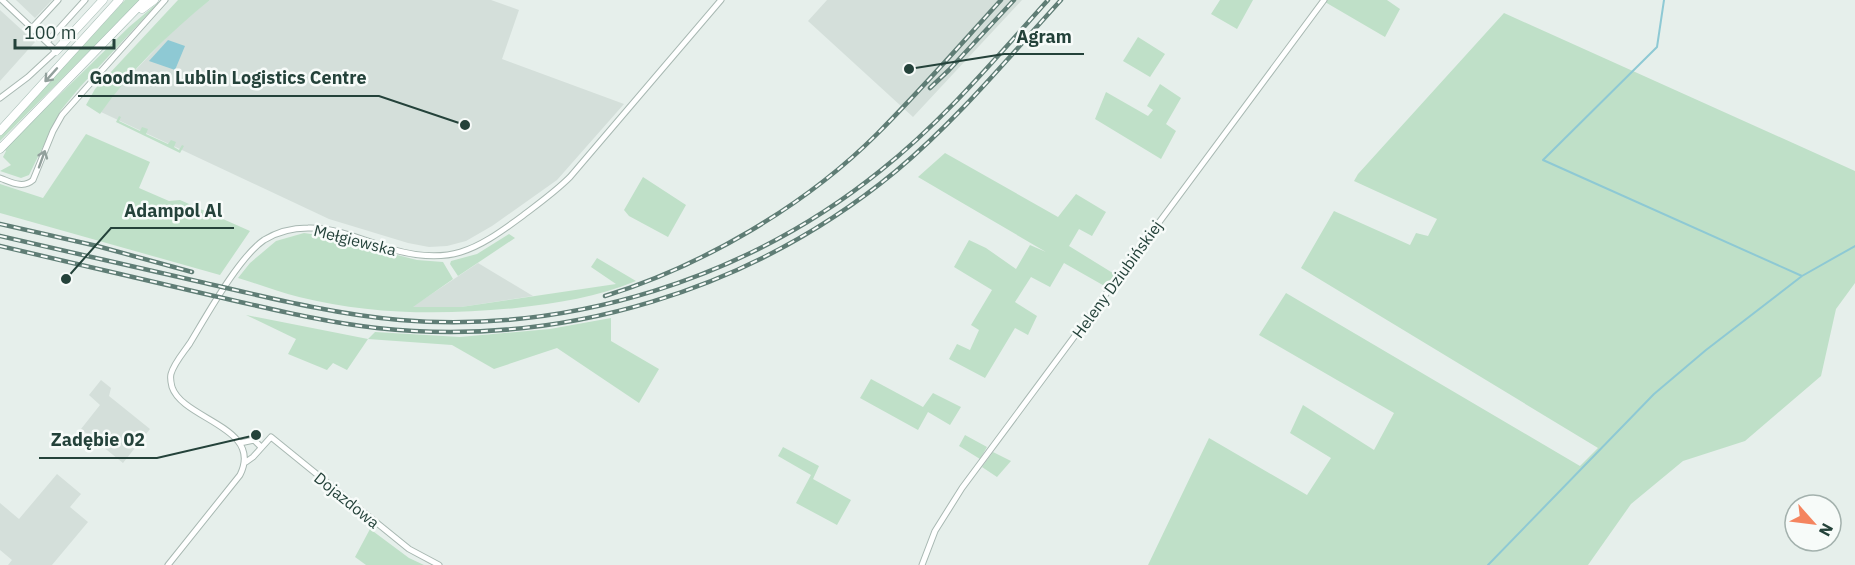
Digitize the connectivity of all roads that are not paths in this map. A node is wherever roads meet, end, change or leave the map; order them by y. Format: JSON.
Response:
{"nodes":[{"id":1,"x":2,"y":0,"type":"edge"},
{"id":2,"x":58,"y":0,"type":"edge"},
{"id":3,"x":85,"y":0,"type":"edge"},
{"id":4,"x":103,"y":0,"type":"edge"},
{"id":5,"x":118,"y":0,"type":"edge"},
{"id":6,"x":145,"y":0,"type":"edge"},
{"id":7,"x":154,"y":0,"type":"edge"},
{"id":8,"x":165,"y":0,"type":"edge"},
{"id":9,"x":721,"y":0,"type":"edge"},
{"id":10,"x":1324,"y":0,"type":"edge"},
{"id":11,"x":121,"y":25,"type":"junction"},
{"id":12,"x":32,"y":28,"type":"junction"},
{"id":13,"x":47,"y":42,"type":"junction"},
{"id":14,"x":56,"y":51,"type":"junction"},
{"id":15,"x":0,"y":98,"type":"edge"},
{"id":16,"x":0,"y":132,"type":"edge"},
{"id":17,"x":0,"y":149,"type":"edge"},
{"id":18,"x":0,"y":178,"type":"edge"},
{"id":19,"x":240,"y":443,"type":"junction"},
{"id":20,"x":261,"y":447,"type":"junction"},
{"id":21,"x":246,"y":462,"type":"junction"},
{"id":22,"x":168,"y":565,"type":"edge"},
{"id":23,"x":439,"y":565,"type":"edge"},
{"id":24,"x":922,"y":565,"type":"edge"}],
"edges":[{"from":1,"to":12,"type":"street"},
{"from":2,"to":12,"type":"street"},
{"from":3,"to":13,"type":"street"},
{"from":4,"to":14,"type":"main road"},
{"from":5,"to":16,"type":"main road","one_way":true},
{"from":6,"to":11,"type":"main road"},
{"from":7,"to":11,"type":"main road"},
{"from":18,"to":8,"type":"street","one_way":true},
{"from":9,"to":19,"type":"street","name":"Mełgiewska"},
{"from":10,"to":24,"type":"street","name":"Heleny Dziubińskiej"},
{"from":11,"to":17,"type":"main road"},
{"from":12,"to":13,"type":"street"},
{"from":13,"to":14,"type":"street"},
{"from":14,"to":15,"type":"street"},
{"from":19,"to":20,"type":"street"},
{"from":19,"to":21,"type":"street"},
{"from":20,"to":21,"type":"street"},
{"from":20,"to":23,"type":"street","name":"Dojazdowa"},
{"from":21,"to":22,"type":"street"}]}
